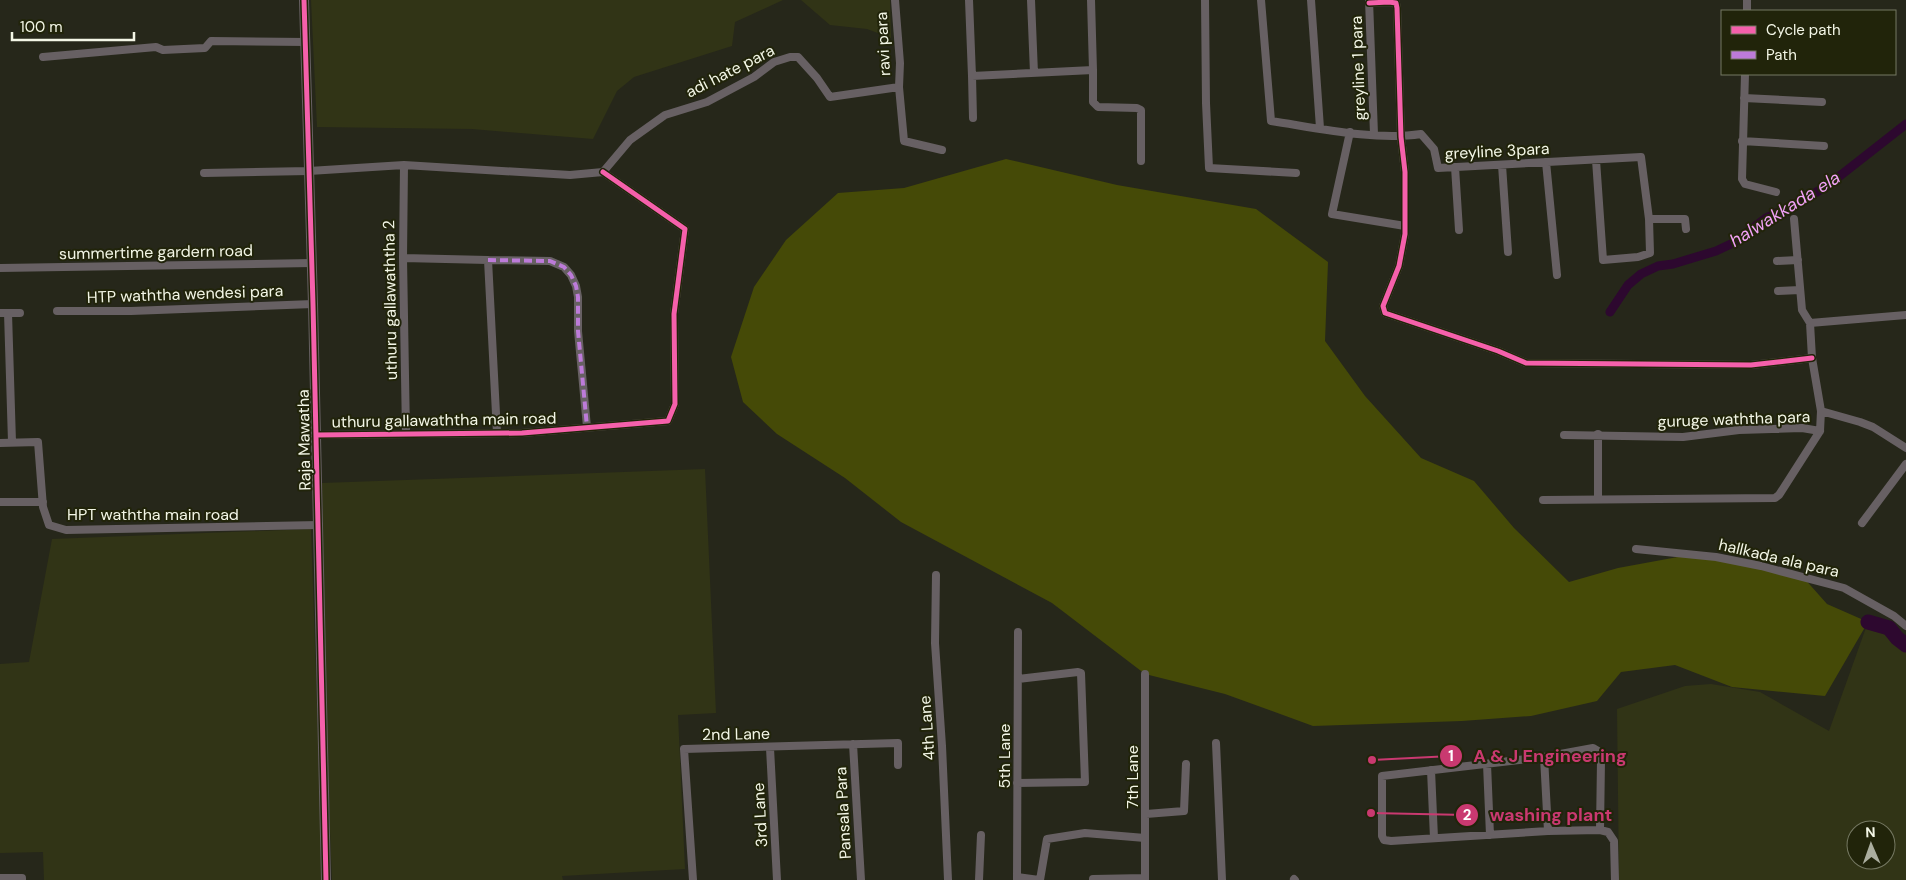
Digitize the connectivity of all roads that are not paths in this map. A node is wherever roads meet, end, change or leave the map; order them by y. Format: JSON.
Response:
{"nodes":[{"id":1,"x":304,"y":0,"type":"edge"},
{"id":2,"x":895,"y":0,"type":"edge"},
{"id":3,"x":969,"y":0,"type":"edge"},
{"id":4,"x":1032,"y":0,"type":"edge"},
{"id":5,"x":1091,"y":0,"type":"edge"},
{"id":6,"x":1205,"y":0,"type":"edge"},
{"id":7,"x":1261,"y":0,"type":"edge"},
{"id":8,"x":1310,"y":0,"type":"edge"},
{"id":9,"x":1369,"y":1,"type":"edge"},
{"id":10,"x":306,"y":42,"type":"junction"},
{"id":11,"x":43,"y":57,"type":"dead end"},
{"id":12,"x":1093,"y":70,"type":"junction"},
{"id":13,"x":1034,"y":73,"type":"junction"},
{"id":14,"x":1745,"y":75,"type":"edge"},
{"id":15,"x":972,"y":76,"type":"junction"},
{"id":16,"x":899,"y":87,"type":"junction"},
{"id":17,"x":1744,"y":98,"type":"junction"},
{"id":18,"x":1822,"y":102,"type":"dead end"},
{"id":19,"x":974,"y":118,"type":"dead end"},
{"id":20,"x":1320,"y":128,"type":"junction"},
{"id":21,"x":1350,"y":132,"type":"junction"},
{"id":22,"x":1374,"y":134,"type":"junction"},
{"id":23,"x":1401,"y":137,"type":"junction"},
{"id":24,"x":1742,"y":141,"type":"junction"},
{"id":25,"x":1824,"y":146,"type":"dead end"},
{"id":26,"x":942,"y":150,"type":"dead end"},
{"id":27,"x":1596,"y":160,"type":"junction"},
{"id":28,"x":1142,"y":161,"type":"dead end"},
{"id":29,"x":1546,"y":162,"type":"junction"},
{"id":30,"x":404,"y":165,"type":"junction"},
{"id":31,"x":1502,"y":165,"type":"junction"},
{"id":32,"x":1455,"y":167,"type":"junction"},
{"id":33,"x":310,"y":171,"type":"junction"},
{"id":34,"x":604,"y":172,"type":"junction"},
{"id":35,"x":204,"y":173,"type":"dead end"},
{"id":36,"x":1296,"y":173,"type":"dead end"},
{"id":37,"x":1776,"y":192,"type":"dead end"},
{"id":38,"x":1649,"y":219,"type":"junction"},
{"id":39,"x":1794,"y":220,"type":"dead end"},
{"id":40,"x":1405,"y":226,"type":"junction"},
{"id":41,"x":1686,"y":229,"type":"dead end"},
{"id":42,"x":1460,"y":230,"type":"dead end"},
{"id":43,"x":1508,"y":252,"type":"dead end"},
{"id":44,"x":402,"y":258,"type":"junction"},
{"id":45,"x":488,"y":260,"type":"junction"},
{"id":46,"x":1798,"y":260,"type":"junction"},
{"id":47,"x":1777,"y":261,"type":"dead end"},
{"id":48,"x":312,"y":264,"type":"junction"},
{"id":49,"x":0,"y":268,"type":"edge"},
{"id":50,"x":1557,"y":275,"type":"dead end"},
{"id":51,"x":1800,"y":290,"type":"junction"},
{"id":52,"x":1778,"y":291,"type":"dead end"},
{"id":53,"x":313,"y":304,"type":"junction"},
{"id":54,"x":57,"y":311,"type":"dead end"},
{"id":55,"x":4,"y":313,"type":"edge"},
{"id":56,"x":20,"y":313,"type":"dead end"},
{"id":57,"x":1906,"y":315,"type":"edge"},
{"id":58,"x":1810,"y":323,"type":"junction"},
{"id":59,"x":1812,"y":358,"type":"junction"},
{"id":60,"x":1821,"y":411,"type":"junction"},
{"id":61,"x":587,"y":427,"type":"junction"},
{"id":62,"x":1820,"y":431,"type":"junction"},
{"id":63,"x":497,"y":433,"type":"junction"},
{"id":64,"x":406,"y":434,"type":"junction"},
{"id":65,"x":1598,"y":434,"type":"junction"},
{"id":66,"x":316,"y":435,"type":"junction"},
{"id":67,"x":1564,"y":435,"type":"dead end"},
{"id":68,"x":12,"y":442,"type":"junction"},
{"id":69,"x":0,"y":443,"type":"edge"},
{"id":70,"x":1906,"y":448,"type":"edge"},
{"id":71,"x":1906,"y":464,"type":"edge"},
{"id":72,"x":1598,"y":498,"type":"junction"},
{"id":73,"x":1543,"y":500,"type":"dead end"},
{"id":74,"x":0,"y":502,"type":"edge"},
{"id":75,"x":43,"y":502,"type":"junction"},
{"id":76,"x":1862,"y":523,"type":"dead end"},
{"id":77,"x":319,"y":525,"type":"junction"},
{"id":78,"x":1636,"y":550,"type":"dead end"},
{"id":79,"x":936,"y":574,"type":"dead end"},
{"id":80,"x":1906,"y":626,"type":"edge"},
{"id":81,"x":1018,"y":632,"type":"dead end"},
{"id":82,"x":1145,"y":674,"type":"dead end"},
{"id":83,"x":1018,"y":679,"type":"junction"},
{"id":84,"x":1216,"y":742,"type":"dead end"},
{"id":85,"x":853,"y":744,"type":"junction"},
{"id":86,"x":770,"y":748,"type":"junction"},
{"id":87,"x":1544,"y":757,"type":"junction"},
{"id":88,"x":1186,"y":764,"type":"dead end"},
{"id":89,"x":1487,"y":764,"type":"junction"},
{"id":90,"x":898,"y":765,"type":"dead end"},
{"id":91,"x":1431,"y":770,"type":"junction"},
{"id":92,"x":1017,"y":783,"type":"junction"},
{"id":93,"x":1146,"y":814,"type":"junction"},
{"id":94,"x":1600,"y":830,"type":"junction"},
{"id":95,"x":1548,"y":831,"type":"junction"},
{"id":96,"x":981,"y":834,"type":"dead end"},
{"id":97,"x":1490,"y":835,"type":"junction"},
{"id":98,"x":1145,"y":838,"type":"junction"},
{"id":99,"x":1434,"y":838,"type":"junction"},
{"id":100,"x":0,"y":878,"type":"edge"},
{"id":101,"x":1017,"y":878,"type":"edge"},
{"id":102,"x":1144,"y":879,"type":"edge"},
{"id":103,"x":22,"y":880,"type":"edge"},
{"id":104,"x":326,"y":880,"type":"edge"},
{"id":105,"x":693,"y":880,"type":"edge"},
{"id":106,"x":777,"y":880,"type":"edge"},
{"id":107,"x":861,"y":880,"type":"edge"},
{"id":108,"x":948,"y":880,"type":"edge"},
{"id":109,"x":979,"y":880,"type":"edge"},
{"id":110,"x":1040,"y":880,"type":"edge"},
{"id":111,"x":1093,"y":880,"type":"edge"},
{"id":112,"x":1222,"y":880,"type":"edge"},
{"id":113,"x":1615,"y":880,"type":"edge"}],
"edges":[{"from":1,"to":10,"type":"street","name":"Raja Mawatha"},
{"from":2,"to":16,"type":"street","name":"ravi para"},
{"from":3,"to":15,"type":"street"},
{"from":4,"to":13,"type":"street"},
{"from":5,"to":12,"type":"street"},
{"from":6,"to":36,"type":"street"},
{"from":7,"to":20,"type":"street","name":"greyline 3para"},
{"from":8,"to":20,"type":"street"},
{"from":9,"to":22,"type":"street","name":"greyline 1 para"},
{"from":9,"to":23,"type":"street"},
{"from":10,"to":11,"type":"street"},
{"from":10,"to":33,"type":"street","name":"Raja Mawatha"},
{"from":12,"to":13,"type":"street"},
{"from":12,"to":28,"type":"street"},
{"from":13,"to":15,"type":"street"},
{"from":14,"to":17,"type":"street"},
{"from":15,"to":19,"type":"street"},
{"from":16,"to":26,"type":"street"},
{"from":16,"to":34,"type":"street","name":"adi hate para"},
{"from":17,"to":18,"type":"street"},
{"from":17,"to":24,"type":"street"},
{"from":20,"to":21,"type":"street","name":"greyline 3para"},
{"from":21,"to":22,"type":"street","name":"greyline 3para"},
{"from":21,"to":40,"type":"street"},
{"from":22,"to":23,"type":"street","name":"greyline 3para"},
{"from":23,"to":32,"type":"street","name":"greyline 3para"},
{"from":23,"to":40,"type":"street"},
{"from":24,"to":25,"type":"street"},
{"from":24,"to":37,"type":"street"},
{"from":27,"to":29,"type":"street","name":"greyline 3para"},
{"from":27,"to":38,"type":"street","name":"greyline 3para"},
{"from":27,"to":38,"type":"street"},
{"from":29,"to":31,"type":"street","name":"greyline 3para"},
{"from":29,"to":50,"type":"street"},
{"from":30,"to":33,"type":"street"},
{"from":30,"to":34,"type":"street"},
{"from":30,"to":44,"type":"street","name":"uthuru gallawaththa 2"},
{"from":31,"to":32,"type":"street","name":"greyline 3para"},
{"from":31,"to":43,"type":"street"},
{"from":32,"to":42,"type":"street"},
{"from":33,"to":35,"type":"street"},
{"from":33,"to":48,"type":"street","name":"Raja Mawatha"},
{"from":34,"to":61,"type":"street","name":"uthuru gallawaththa main road"},
{"from":38,"to":41,"type":"street"},
{"from":39,"to":46,"type":"street","name":"guruge waththa para"},
{"from":40,"to":59,"type":"street"},
{"from":44,"to":45,"type":"street"},
{"from":44,"to":64,"type":"street","name":"uthuru gallawaththa 2"},
{"from":45,"to":61,"type":"street"},
{"from":45,"to":63,"type":"street"},
{"from":46,"to":47,"type":"street"},
{"from":46,"to":51,"type":"street","name":"guruge waththa para"},
{"from":48,"to":49,"type":"street","name":"summertime gardern road"},
{"from":48,"to":53,"type":"street","name":"Raja Mawatha"},
{"from":51,"to":52,"type":"street"},
{"from":51,"to":58,"type":"street","name":"guruge waththa para"},
{"from":53,"to":54,"type":"street","name":"HTP waththa wendesi para"},
{"from":53,"to":66,"type":"street","name":"Raja Mawatha"},
{"from":55,"to":56,"type":"street"},
{"from":55,"to":68,"type":"street"},
{"from":57,"to":58,"type":"street"},
{"from":58,"to":59,"type":"street","name":"guruge waththa para"},
{"from":59,"to":60,"type":"street","name":"guruge waththa para"},
{"from":60,"to":62,"type":"street","name":"guruge waththa para"},
{"from":60,"to":70,"type":"street"},
{"from":61,"to":63,"type":"street","name":"uthuru gallawaththa main road"},
{"from":62,"to":65,"type":"street","name":"guruge waththa para"},
{"from":62,"to":72,"type":"street"},
{"from":63,"to":64,"type":"street","name":"uthuru gallawaththa main road"},
{"from":64,"to":66,"type":"street","name":"uthuru gallawaththa main road"},
{"from":65,"to":67,"type":"street","name":"guruge waththa para"},
{"from":65,"to":72,"type":"street"},
{"from":66,"to":77,"type":"street","name":"Raja Mawatha"},
{"from":68,"to":69,"type":"street","name":"HPT waththa main road"},
{"from":68,"to":75,"type":"street","name":"HPT waththa main road"},
{"from":71,"to":76,"type":"street"},
{"from":72,"to":73,"type":"street"},
{"from":74,"to":75,"type":"street"},
{"from":75,"to":77,"type":"street","name":"HPT waththa main road"},
{"from":77,"to":104,"type":"street","name":"Raja Mawatha"},
{"from":78,"to":80,"type":"street","name":"hallkada ala para"},
{"from":79,"to":108,"type":"street","name":"4th Lane"},
{"from":81,"to":83,"type":"street","name":"5th Lane"},
{"from":82,"to":93,"type":"street","name":"7th Lane"},
{"from":83,"to":92,"type":"street","name":"5th Lane"},
{"from":83,"to":92,"type":"street"},
{"from":84,"to":112,"type":"street"},
{"from":85,"to":86,"type":"street","name":"2nd Lane"},
{"from":85,"to":90,"type":"street","name":"2nd Lane"},
{"from":85,"to":107,"type":"street","name":"Pansala Para"},
{"from":86,"to":105,"type":"street","name":"2nd Lane"},
{"from":86,"to":106,"type":"street","name":"3rd Lane"},
{"from":87,"to":89,"type":"street"},
{"from":87,"to":94,"type":"street"},
{"from":87,"to":95,"type":"street"},
{"from":88,"to":93,"type":"street"},
{"from":89,"to":91,"type":"street"},
{"from":89,"to":97,"type":"street"},
{"from":91,"to":99,"type":"street"},
{"from":91,"to":99,"type":"street"},
{"from":92,"to":101,"type":"street","name":"5th Lane"},
{"from":93,"to":98,"type":"street","name":"7th Lane"},
{"from":94,"to":95,"type":"street"},
{"from":94,"to":113,"type":"street"},
{"from":95,"to":97,"type":"street"},
{"from":96,"to":109,"type":"street"},
{"from":97,"to":99,"type":"street"},
{"from":98,"to":102,"type":"street","name":"7th Lane"},
{"from":98,"to":110,"type":"street"},
{"from":100,"to":103,"type":"street"},
{"from":101,"to":110,"type":"street"},
{"from":102,"to":111,"type":"street"}]}
